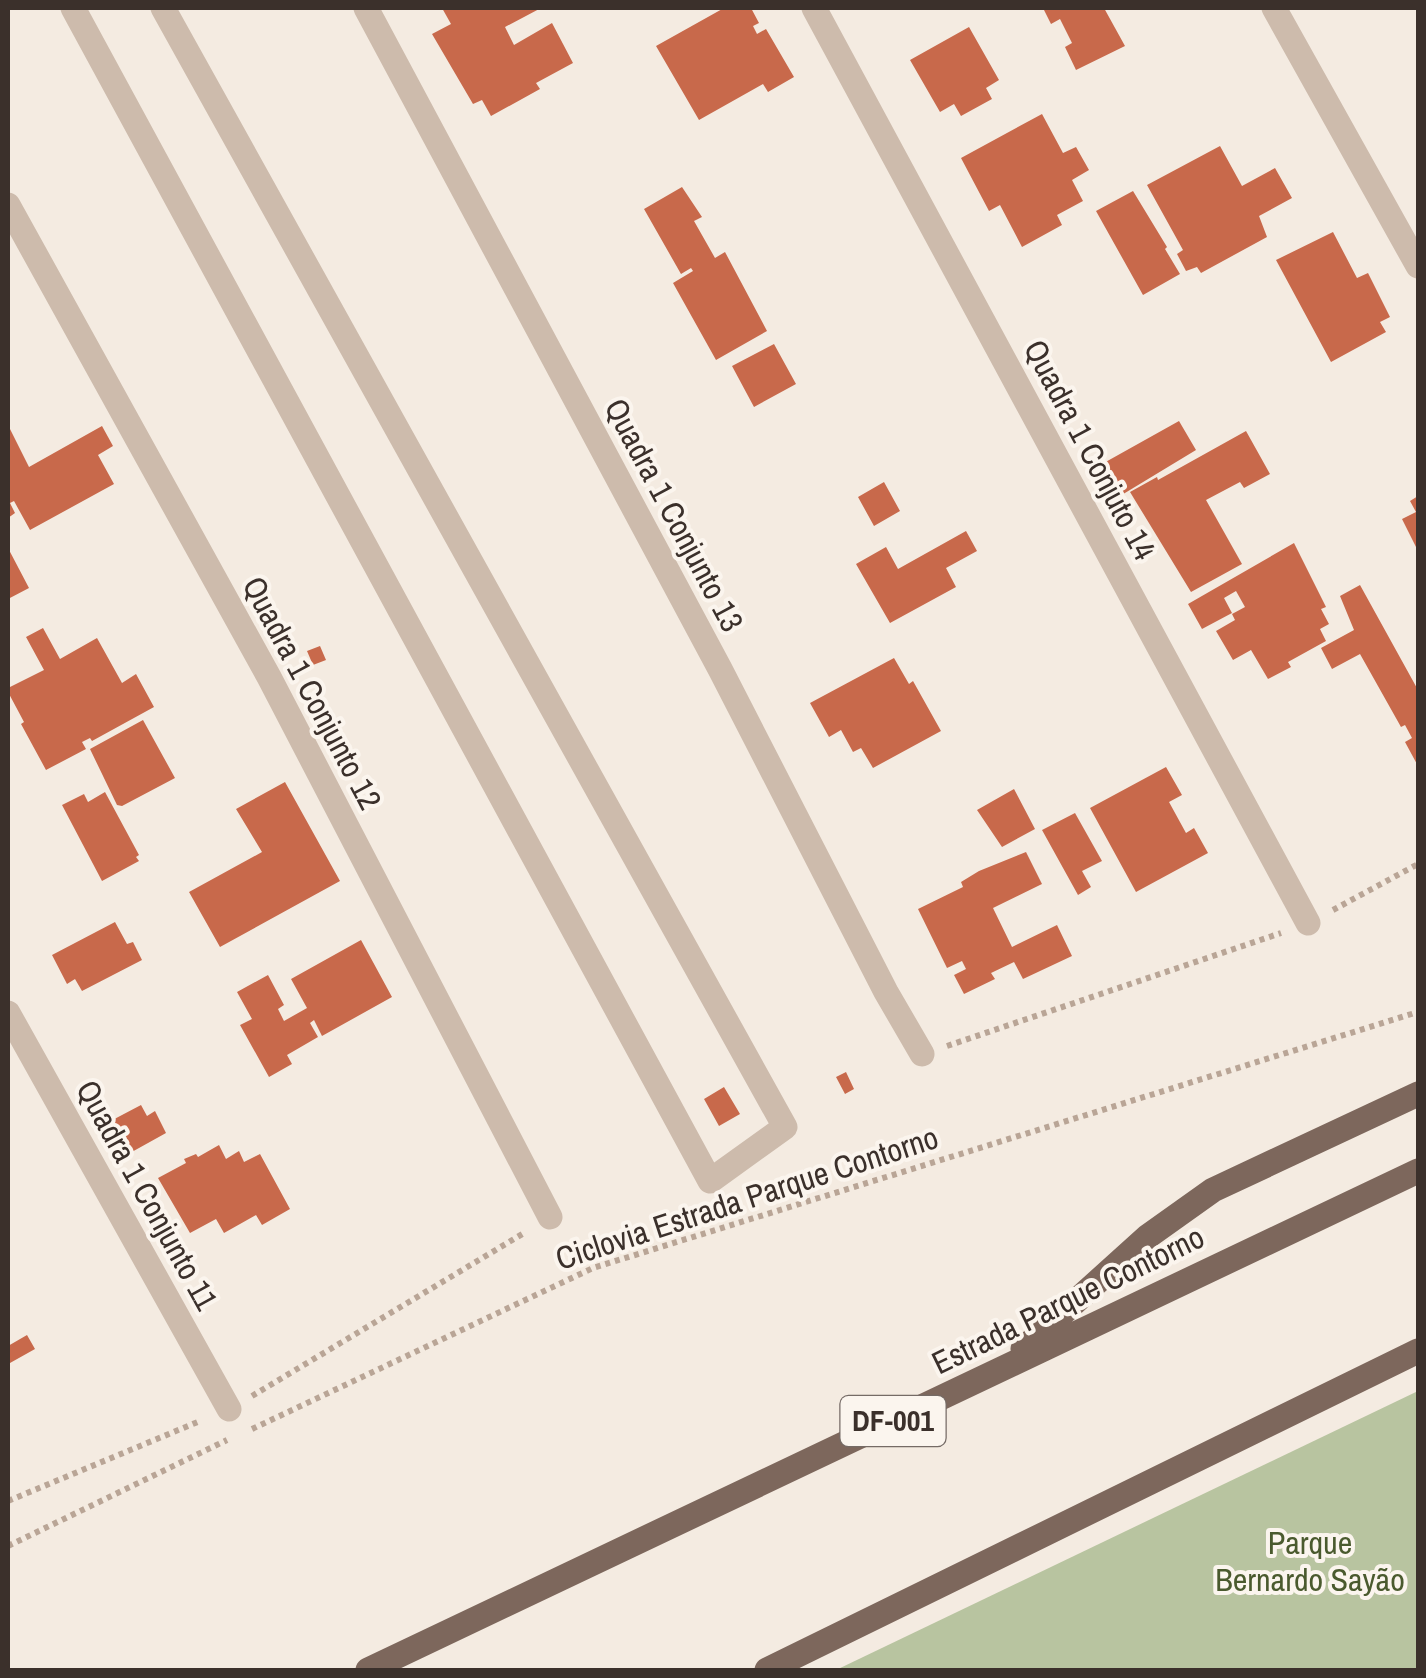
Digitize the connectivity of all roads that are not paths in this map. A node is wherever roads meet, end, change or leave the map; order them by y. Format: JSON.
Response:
{"nodes":[{"id":1,"x":73,"y":8,"type":"edge"},
{"id":2,"x":163,"y":8,"type":"edge"},
{"id":3,"x":366,"y":8,"type":"edge"},
{"id":4,"x":814,"y":8,"type":"edge"},
{"id":5,"x":1274,"y":8,"type":"edge"},
{"id":6,"x":8,"y":205,"type":"edge"},
{"id":7,"x":1418,"y":266,"type":"edge"},
{"id":8,"x":1308,"y":923,"type":"road end"},
{"id":9,"x":8,"y":1013,"type":"edge"},
{"id":10,"x":922,"y":1054,"type":"road end"},
{"id":11,"x":1418,"y":1094,"type":"edge"},
{"id":12,"x":1418,"y":1171,"type":"edge"},
{"id":13,"x":550,"y":1218,"type":"road end"},
{"id":14,"x":1418,"y":1351,"type":"edge"},
{"id":15,"x":1002,"y":1368,"type":"junction"},
{"id":16,"x":229,"y":1409,"type":"road end"},
{"id":17,"x":368,"y":1670,"type":"edge"},
{"id":18,"x":767,"y":1670,"type":"edge"}],
"edges":[{"from":1,"to":2,"type":"street"},
{"from":3,"to":10,"type":"street","name":"Quadra 1 Conjunto 13"},
{"from":4,"to":8,"type":"street","name":"Quadra 1 Conjuto 14"},
{"from":5,"to":7,"type":"street"},
{"from":6,"to":13,"type":"street","name":"Quadra 1 Conjunto 12"},
{"from":9,"to":16,"type":"street","name":"Quadra 1 Conjunto 11"},
{"from":11,"to":15,"type":"main road"},
{"from":12,"to":15,"type":"main road","name":"Estrada Parque Contorno","number":"DF-001"},
{"from":14,"to":18,"type":"main road"},
{"from":15,"to":17,"type":"main road","name":"Estrada Parque Contorno","number":"DF-001"}]}
